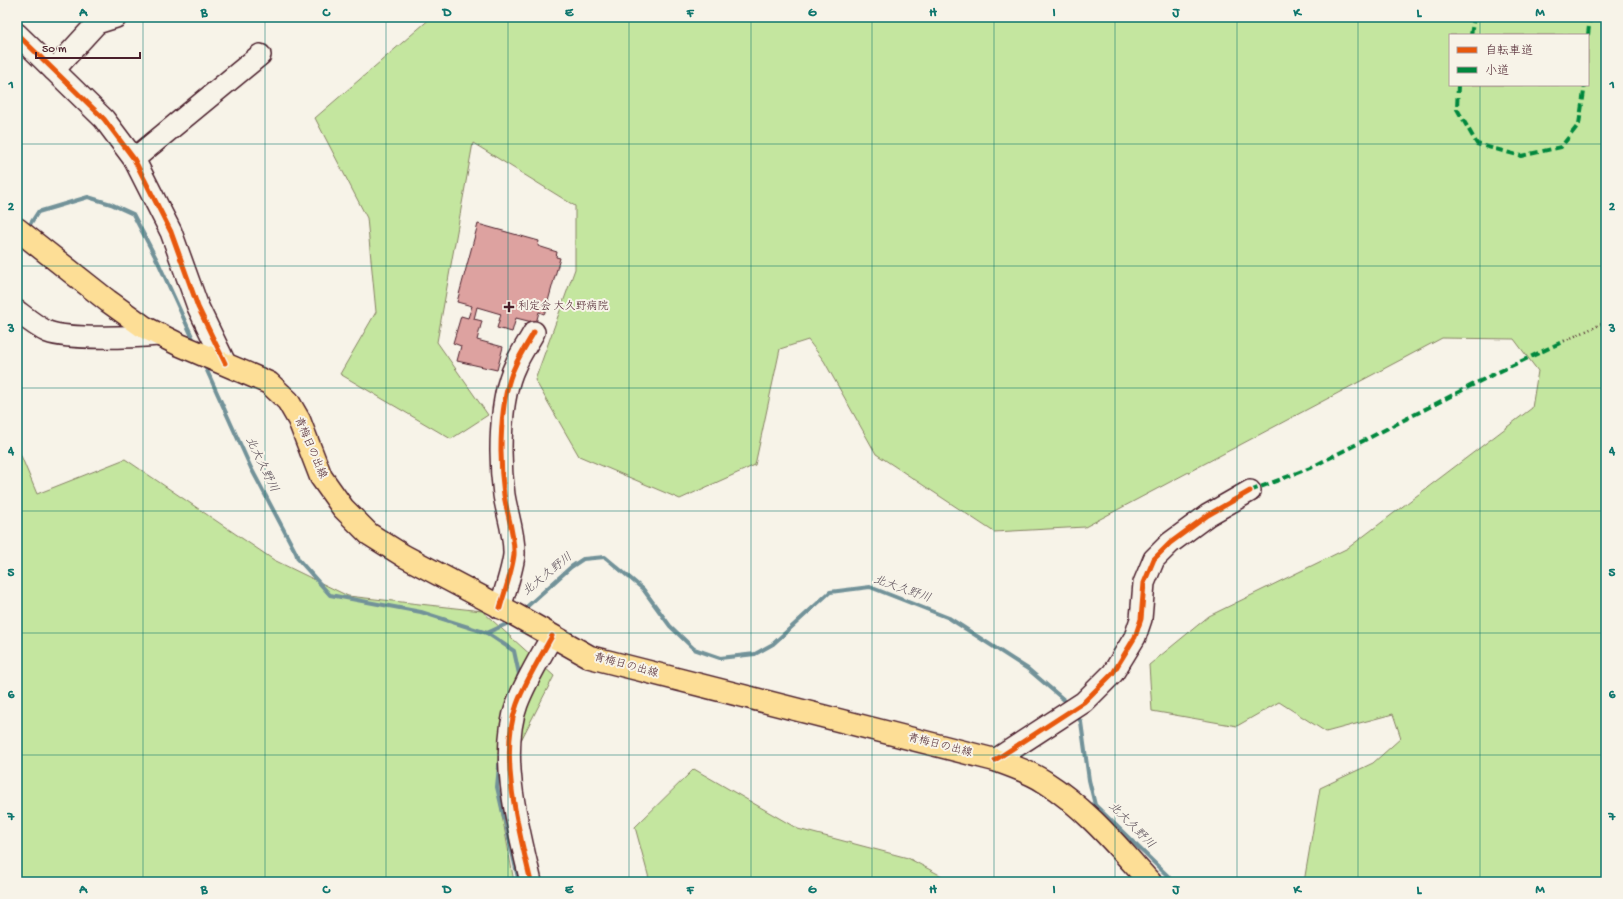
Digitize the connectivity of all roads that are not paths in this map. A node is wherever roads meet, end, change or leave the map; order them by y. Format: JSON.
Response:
{"nodes":[{"id":1,"x":116,"y":17,"type":"edge"},
{"id":2,"x":17,"y":34,"type":"edge"},
{"id":3,"x":260,"y":55,"type":"dead end"},
{"id":4,"x":54,"y":70,"type":"junction"},
{"id":5,"x":134,"y":159,"type":"junction"},
{"id":6,"x":24,"y":234,"type":"edge"},
{"id":7,"x":17,"y":311,"type":"edge"},
{"id":8,"x":534,"y":332,"type":"dead end"},
{"id":9,"x":159,"y":335,"type":"junction"},
{"id":10,"x":217,"y":360,"type":"junction"},
{"id":11,"x":1250,"y":491,"type":"dead end"},
{"id":12,"x":513,"y":614,"type":"junction"},
{"id":13,"x":552,"y":636,"type":"junction"},
{"id":14,"x":995,"y":760,"type":"junction"},
{"id":15,"x":531,"y":882,"type":"edge"},
{"id":16,"x":1150,"y":882,"type":"edge"}],
"edges":[{"from":1,"to":4,"type":"street"},
{"from":2,"to":4,"type":"street"},
{"from":3,"to":5,"type":"street"},
{"from":4,"to":5,"type":"street"},
{"from":5,"to":10,"type":"street"},
{"from":6,"to":9,"type":"main road","name":"青梅日の出線"},
{"from":7,"to":9,"type":"street"},
{"from":8,"to":12,"type":"street"},
{"from":9,"to":10,"type":"main road","name":"青梅日の出線"},
{"from":10,"to":12,"type":"main road","name":"青梅日の出線"},
{"from":11,"to":14,"type":"street"},
{"from":12,"to":13,"type":"main road","name":"青梅日の出線"},
{"from":13,"to":14,"type":"main road","name":"青梅日の出線"},
{"from":13,"to":15,"type":"street"},
{"from":14,"to":16,"type":"main road","name":"青梅日の出線"}]}
